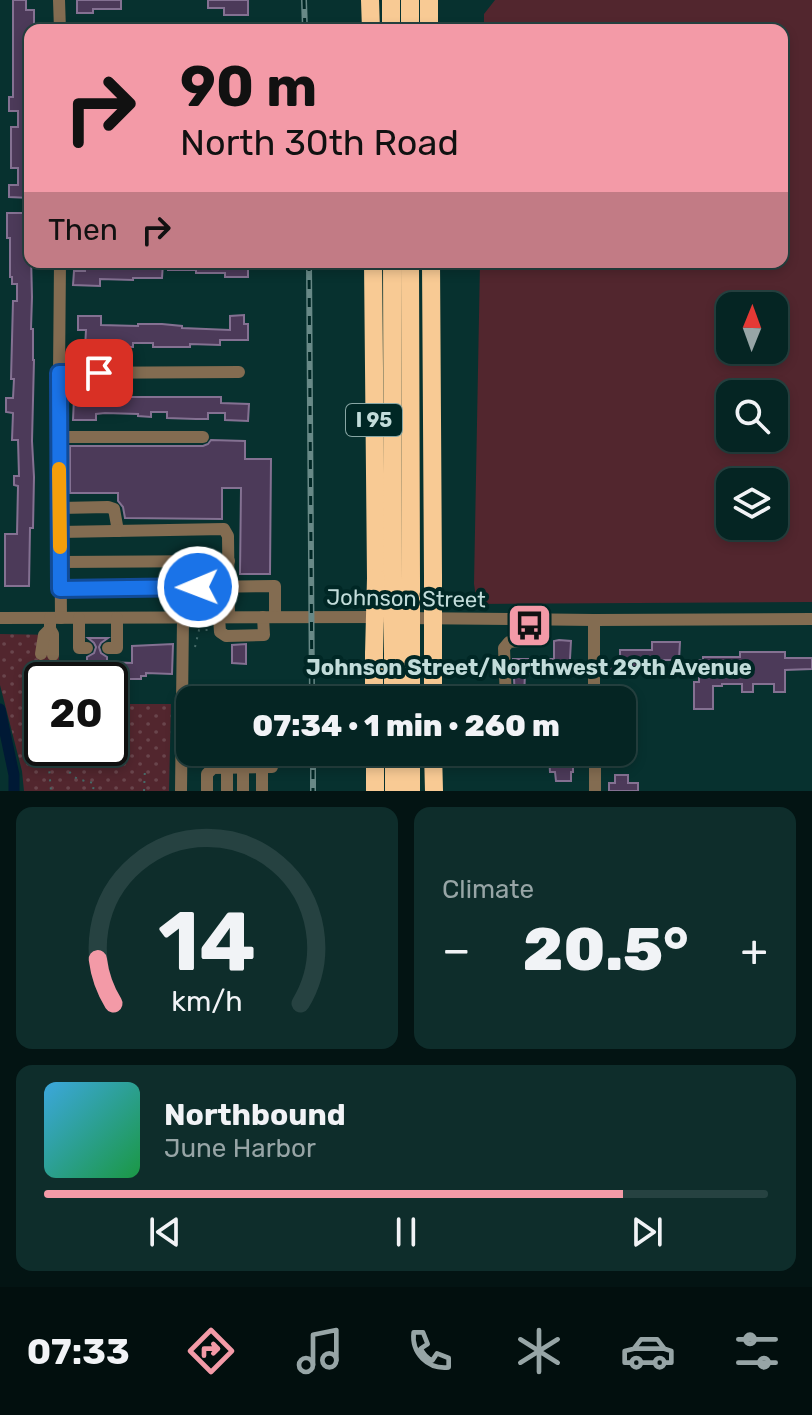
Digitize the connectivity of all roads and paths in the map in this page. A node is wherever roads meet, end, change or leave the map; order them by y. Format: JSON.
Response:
{"nodes":[{"id":1,"x":59,"y":0,"type":"edge"},
{"id":2,"x":370,"y":0,"type":"edge"},
{"id":3,"x":391,"y":0,"type":"edge"},
{"id":4,"x":410,"y":0,"type":"edge"},
{"id":5,"x":429,"y":0,"type":"edge"},
{"id":6,"x":60,"y":24,"type":"edge"},
{"id":7,"x":371,"y":24,"type":"edge"},
{"id":8,"x":391,"y":24,"type":"edge"},
{"id":9,"x":410,"y":24,"type":"edge"},
{"id":10,"x":429,"y":24,"type":"edge"},
{"id":11,"x":60,"y":268,"type":"edge"},
{"id":12,"x":373,"y":268,"type":"edge"},
{"id":13,"x":392,"y":268,"type":"edge"},
{"id":14,"x":410,"y":268,"type":"edge"},
{"id":15,"x":431,"y":268,"type":"edge"},
{"id":16,"x":239,"y":372,"type":"dead end"},
{"id":17,"x":59,"y":373,"type":"junction"},
{"id":18,"x":59,"y":437,"type":"junction"},
{"id":19,"x":203,"y":437,"type":"dead end"},
{"id":20,"x":60,"y":508,"type":"junction"},
{"id":21,"x":118,"y":531,"type":"junction"},
{"id":22,"x":60,"y":532,"type":"junction"},
{"id":23,"x":229,"y":561,"type":"junction"},
{"id":24,"x":60,"y":562,"type":"junction"},
{"id":25,"x":393,"y":579,"type":"junction"},
{"id":26,"x":229,"y":586,"type":"junction"},
{"id":27,"x":60,"y":589,"type":"junction"},
{"id":28,"x":269,"y":616,"type":"junction"},
{"id":29,"x":0,"y":618,"type":"edge"},
{"id":30,"x":79,"y":618,"type":"junction"},
{"id":31,"x":117,"y":618,"type":"junction"},
{"id":32,"x":183,"y":618,"type":"junction"},
{"id":33,"x":502,"y":619,"type":"junction"},
{"id":34,"x":535,"y":619,"type":"junction"},
{"id":35,"x":812,"y":619,"type":"edge"},
{"id":36,"x":594,"y":620,"type":"junction"},
{"id":37,"x":223,"y":621,"type":"junction"},
{"id":38,"x":53,"y":622,"type":"junction"},
{"id":39,"x":509,"y":642,"type":"junction"},
{"id":40,"x":195,"y":646,"type":"dead end"},
{"id":41,"x":87,"y":648,"type":"dead end"},
{"id":42,"x":108,"y":648,"type":"dead end"},
{"id":43,"x":393,"y":653,"type":"junction"},
{"id":44,"x":47,"y":662,"type":"dead end"},
{"id":45,"x":185,"y":686,"type":"edge"},
{"id":46,"x":380,"y":686,"type":"edge"},
{"id":47,"x":393,"y":686,"type":"edge"},
{"id":48,"x":406,"y":686,"type":"edge"},
{"id":49,"x":433,"y":686,"type":"edge"},
{"id":50,"x":505,"y":686,"type":"edge"},
{"id":51,"x":594,"y":686,"type":"edge"},
{"id":52,"x":48,"y":766,"type":"edge"},
{"id":53,"x":67,"y":766,"type":"edge"},
{"id":54,"x":183,"y":766,"type":"edge"},
{"id":55,"x":272,"y":766,"type":"edge"},
{"id":56,"x":375,"y":766,"type":"edge"},
{"id":57,"x":394,"y":766,"type":"edge"},
{"id":58,"x":411,"y":766,"type":"edge"},
{"id":59,"x":433,"y":766,"type":"edge"},
{"id":60,"x":595,"y":766,"type":"edge"},
{"id":61,"x":243,"y":767,"type":"junction"},
{"id":62,"x":262,"y":767,"type":"junction"},
{"id":63,"x":145,"y":768,"type":"dead end"},
{"id":64,"x":227,"y":768,"type":"junction"},
{"id":65,"x":51,"y":791,"type":"edge"},
{"id":66,"x":93,"y":791,"type":"edge"},
{"id":67,"x":144,"y":791,"type":"edge"},
{"id":68,"x":181,"y":791,"type":"edge"},
{"id":69,"x":207,"y":791,"type":"edge"},
{"id":70,"x":227,"y":791,"type":"edge"},
{"id":71,"x":243,"y":791,"type":"edge"},
{"id":72,"x":262,"y":791,"type":"edge"},
{"id":73,"x":375,"y":791,"type":"edge"},
{"id":74,"x":394,"y":791,"type":"edge"},
{"id":75,"x":411,"y":791,"type":"edge"},
{"id":76,"x":434,"y":791,"type":"edge"},
{"id":77,"x":595,"y":791,"type":"edge"}],
"edges":[{"from":1,"to":6,"type":"street"},
{"from":2,"to":7,"type":"highway"},
{"from":3,"to":8,"type":"highway"},
{"from":4,"to":9,"type":"highway"},
{"from":5,"to":10,"type":"highway"},
{"from":11,"to":17,"type":"street"},
{"from":12,"to":25,"type":"highway","number":"I 95"},
{"from":13,"to":25,"type":"highway"},
{"from":14,"to":25,"type":"highway"},
{"from":15,"to":49,"type":"highway","number":"I 95","bridge":true},
{"from":16,"to":17,"type":"street"},
{"from":17,"to":18,"type":"street"},
{"from":18,"to":19,"type":"street"},
{"from":18,"to":20,"type":"street"},
{"from":20,"to":21,"type":"street"},
{"from":20,"to":22,"type":"street"},
{"from":21,"to":22,"type":"street"},
{"from":21,"to":23,"type":"street"},
{"from":22,"to":24,"type":"street"},
{"from":23,"to":24,"type":"street"},
{"from":23,"to":26,"type":"street"},
{"from":24,"to":27,"type":"street"},
{"from":25,"to":43,"type":"highway","number":"I 95","bridge":true},
{"from":25,"to":43,"type":"highway","bridge":true},
{"from":26,"to":27,"type":"street"},
{"from":26,"to":28,"type":"street"},
{"from":26,"to":37,"type":"street"},
{"from":27,"to":38,"type":"street"},
{"from":28,"to":33,"type":"street","name":"Johnson Street"},
{"from":28,"to":37,"type":"street","name":"Johnson Street"},
{"from":28,"to":37,"type":"street"},
{"from":29,"to":38,"type":"street","name":"Johnson Street"},
{"from":30,"to":31,"type":"street","name":"Johnson Street"},
{"from":30,"to":38,"type":"street","name":"Johnson Street"},
{"from":30,"to":41,"type":"street"},
{"from":31,"to":32,"type":"street","name":"Johnson Street"},
{"from":31,"to":42,"type":"street"},
{"from":32,"to":37,"type":"street","name":"Johnson Street"},
{"from":32,"to":45,"type":"street"},
{"from":33,"to":34,"type":"street","name":"Johnson Street"},
{"from":33,"to":39,"type":"street"},
{"from":34,"to":36,"type":"street","name":"Johnson Street"},
{"from":34,"to":39,"type":"street"},
{"from":35,"to":36,"type":"street","name":"Johnson Street"},
{"from":36,"to":51,"type":"street"},
{"from":37,"to":40,"type":"path"},
{"from":38,"to":44,"type":"street"},
{"from":39,"to":50,"type":"street"},
{"from":43,"to":46,"type":"highway","number":"I 95"},
{"from":43,"to":47,"type":"highway"},
{"from":43,"to":48,"type":"highway"},
{"from":52,"to":65,"type":"path"},
{"from":53,"to":66,"type":"path"},
{"from":54,"to":68,"type":"street"},
{"from":55,"to":62,"type":"street"},
{"from":56,"to":73,"type":"highway"},
{"from":57,"to":74,"type":"highway"},
{"from":58,"to":75,"type":"highway"},
{"from":59,"to":76,"type":"highway"},
{"from":60,"to":77,"type":"street"},
{"from":61,"to":62,"type":"street"},
{"from":61,"to":64,"type":"street"},
{"from":61,"to":71,"type":"street"},
{"from":62,"to":72,"type":"street"},
{"from":63,"to":67,"type":"path"},
{"from":64,"to":69,"type":"street"},
{"from":64,"to":70,"type":"street"}]}
